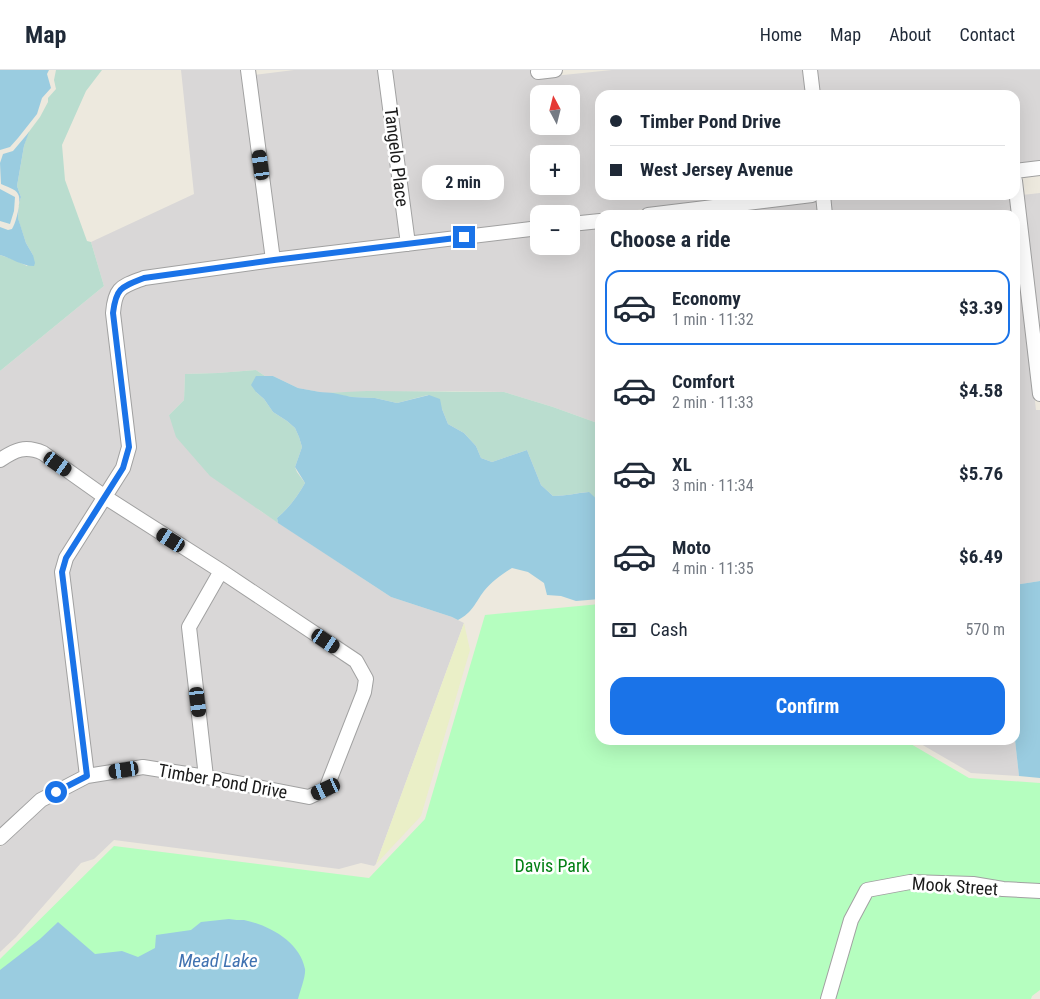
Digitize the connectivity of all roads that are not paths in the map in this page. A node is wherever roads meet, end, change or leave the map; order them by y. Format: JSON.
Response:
{"nodes":[{"id":1,"x":248,"y":70,"type":"edge"},
{"id":2,"x":385,"y":70,"type":"edge"},
{"id":3,"x":555,"y":70,"type":"edge"},
{"id":4,"x":810,"y":70,"type":"edge"},
{"id":5,"x":538,"y":72,"type":"dead end"},
{"id":6,"x":812,"y":90,"type":"edge"},
{"id":7,"x":1040,"y":168,"type":"edge"},
{"id":8,"x":1020,"y":170,"type":"edge"},
{"id":9,"x":771,"y":200,"type":"edge"},
{"id":10,"x":689,"y":210,"type":"edge"},
{"id":11,"x":595,"y":222,"type":"edge"},
{"id":12,"x":580,"y":223,"type":"edge"},
{"id":13,"x":1020,"y":224,"type":"edge"},
{"id":14,"x":530,"y":229,"type":"edge"},
{"id":15,"x":408,"y":244,"type":"junction"},
{"id":16,"x":274,"y":260,"type":"junction"},
{"id":17,"x":1040,"y":394,"type":"edge"},
{"id":18,"x":0,"y":460,"type":"edge"},
{"id":19,"x":105,"y":497,"type":"junction"},
{"id":20,"x":221,"y":571,"type":"junction"},
{"id":21,"x":87,"y":776,"type":"junction"},
{"id":22,"x":206,"y":777,"type":"junction"},
{"id":23,"x":0,"y":838,"type":"edge"},
{"id":24,"x":1040,"y":891,"type":"edge"},
{"id":25,"x":828,"y":999,"type":"edge"}],
"edges":[{"from":1,"to":16,"type":"street"},
{"from":2,"to":15,"type":"street","name":"Tangelo Place"},
{"from":3,"to":5,"type":"street"},
{"from":4,"to":6,"type":"street"},
{"from":7,"to":8,"type":"street"},
{"from":9,"to":10,"type":"street"},
{"from":11,"to":12,"type":"street"},
{"from":13,"to":17,"type":"street"},
{"from":14,"to":15,"type":"street"},
{"from":15,"to":16,"type":"street"},
{"from":16,"to":19,"type":"street"},
{"from":18,"to":19,"type":"street","name":"Timber Pond Drive"},
{"from":19,"to":20,"type":"street","name":"Timber Pond Drive"},
{"from":19,"to":21,"type":"street"},
{"from":20,"to":22,"type":"street"},
{"from":20,"to":22,"type":"street","name":"Timber Pond Drive"},
{"from":21,"to":22,"type":"street","name":"Timber Pond Drive"},
{"from":21,"to":23,"type":"street","name":"Timber Pond Drive"},
{"from":24,"to":25,"type":"street","name":"Mook Street"}]}
